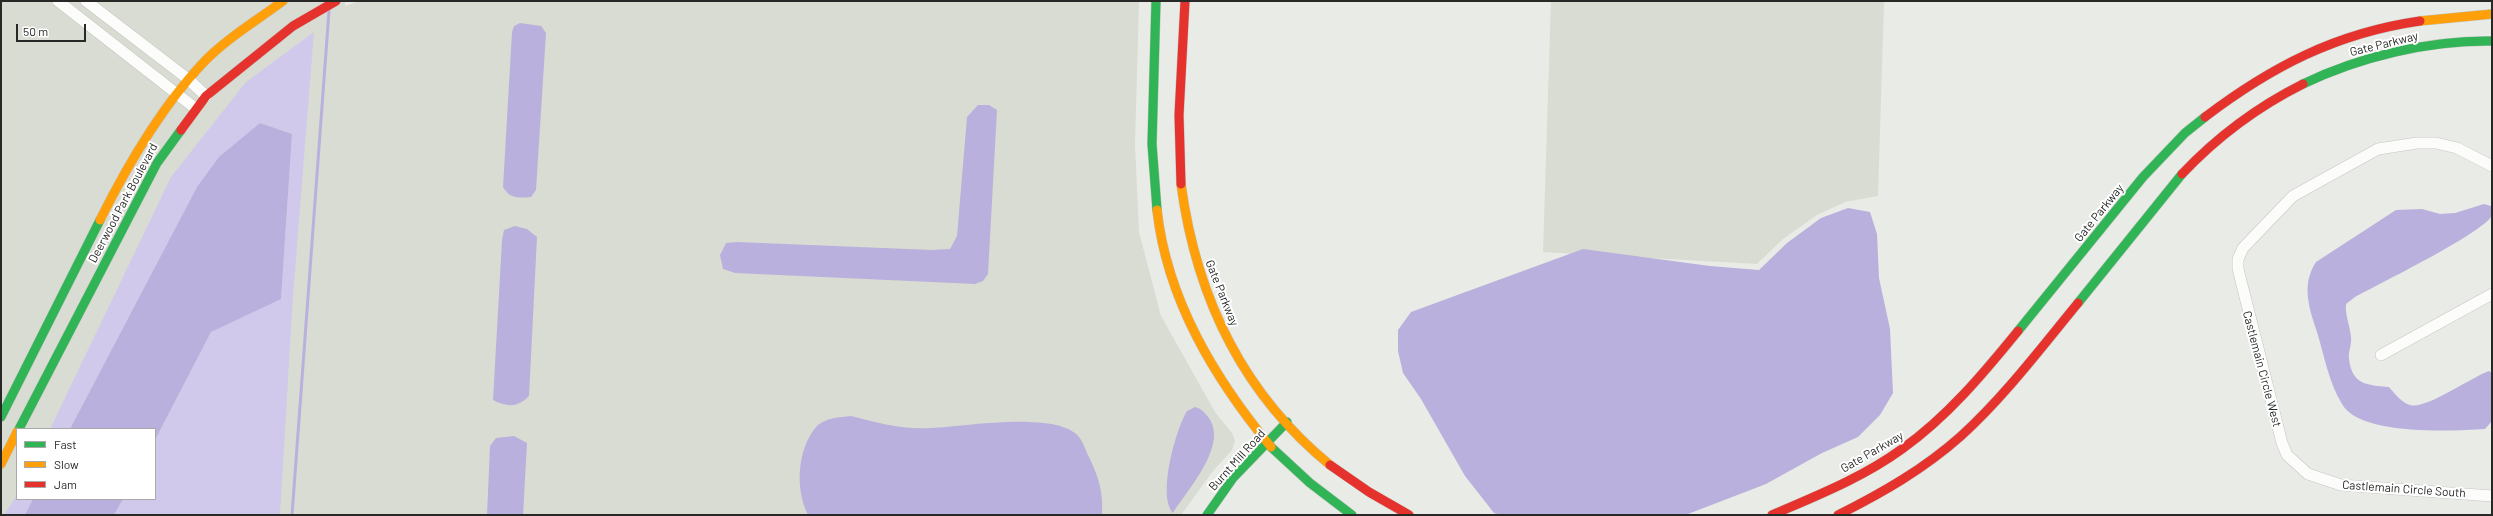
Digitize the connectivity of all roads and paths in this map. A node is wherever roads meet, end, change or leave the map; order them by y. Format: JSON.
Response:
{"nodes":[{"id":1,"x":58,"y":1,"type":"edge"},
{"id":2,"x":86,"y":1,"type":"edge"},
{"id":3,"x":283,"y":1,"type":"edge"},
{"id":4,"x":336,"y":1,"type":"edge"},
{"id":5,"x":1156,"y":1,"type":"edge"},
{"id":6,"x":1185,"y":1,"type":"edge"},
{"id":7,"x":2492,"y":14,"type":"edge"},
{"id":8,"x":2492,"y":41,"type":"edge"},
{"id":9,"x":188,"y":79,"type":"junction"},
{"id":10,"x":177,"y":94,"type":"junction"},
{"id":11,"x":206,"y":96,"type":"junction"},
{"id":12,"x":195,"y":108,"type":"junction"},
{"id":13,"x":2492,"y":166,"type":"edge"},
{"id":14,"x":2492,"y":294,"type":"edge"},
{"id":15,"x":2381,"y":355,"type":"dead end"},
{"id":16,"x":1,"y":417,"type":"edge"},
{"id":17,"x":1287,"y":422,"type":"junction"},
{"id":18,"x":20,"y":428,"type":"edge"},
{"id":19,"x":16,"y":434,"type":"edge"},
{"id":20,"x":1267,"y":444,"type":"junction"},
{"id":21,"x":1,"y":464,"type":"edge"},
{"id":22,"x":2296,"y":465,"type":"joint"},
{"id":23,"x":2492,"y":496,"type":"edge"},
{"id":24,"x":1207,"y":515,"type":"edge"},
{"id":25,"x":1352,"y":515,"type":"edge"},
{"id":26,"x":1409,"y":515,"type":"edge"},
{"id":27,"x":1772,"y":515,"type":"edge"},
{"id":28,"x":1838,"y":515,"type":"edge"}],
"edges":[{"from":1,"to":10,"type":"street"},
{"from":2,"to":9,"type":"street"},
{"from":3,"to":9,"type":"main road","name":"Deerwood Park Boulevard"},
{"from":4,"to":11,"type":"main road","name":"Deerwood Park Boulevard"},
{"from":5,"to":20,"type":"main road"},
{"from":6,"to":17,"type":"main road","name":"Gate Parkway"},
{"from":7,"to":27,"type":"main road","name":"Gate Parkway"},
{"from":8,"to":28,"type":"main road","name":"Gate Parkway"},
{"from":9,"to":10,"type":"main road","name":"Deerwood Park Boulevard"},
{"from":9,"to":11,"type":"street"},
{"from":10,"to":12,"type":"street"},
{"from":10,"to":16,"type":"main road","name":"Deerwood Park Boulevard"},
{"from":11,"to":12,"type":"main road","name":"Deerwood Park Boulevard"},
{"from":12,"to":18,"type":"main road","name":"Deerwood Park Boulevard"},
{"from":13,"to":22,"type":"street","name":"Castlemain Circle West"},
{"from":14,"to":15,"type":"street"},
{"from":17,"to":20,"type":"main road","name":"Burnt Mill Road"},
{"from":17,"to":26,"type":"main road","name":"Gate Parkway"},
{"from":19,"to":21,"type":"main road"},
{"from":20,"to":24,"type":"main road","name":"Burnt Mill Road"},
{"from":20,"to":25,"type":"main road"},
{"from":22,"to":23,"type":"street","name":"Castlemain Circle South"}]}
